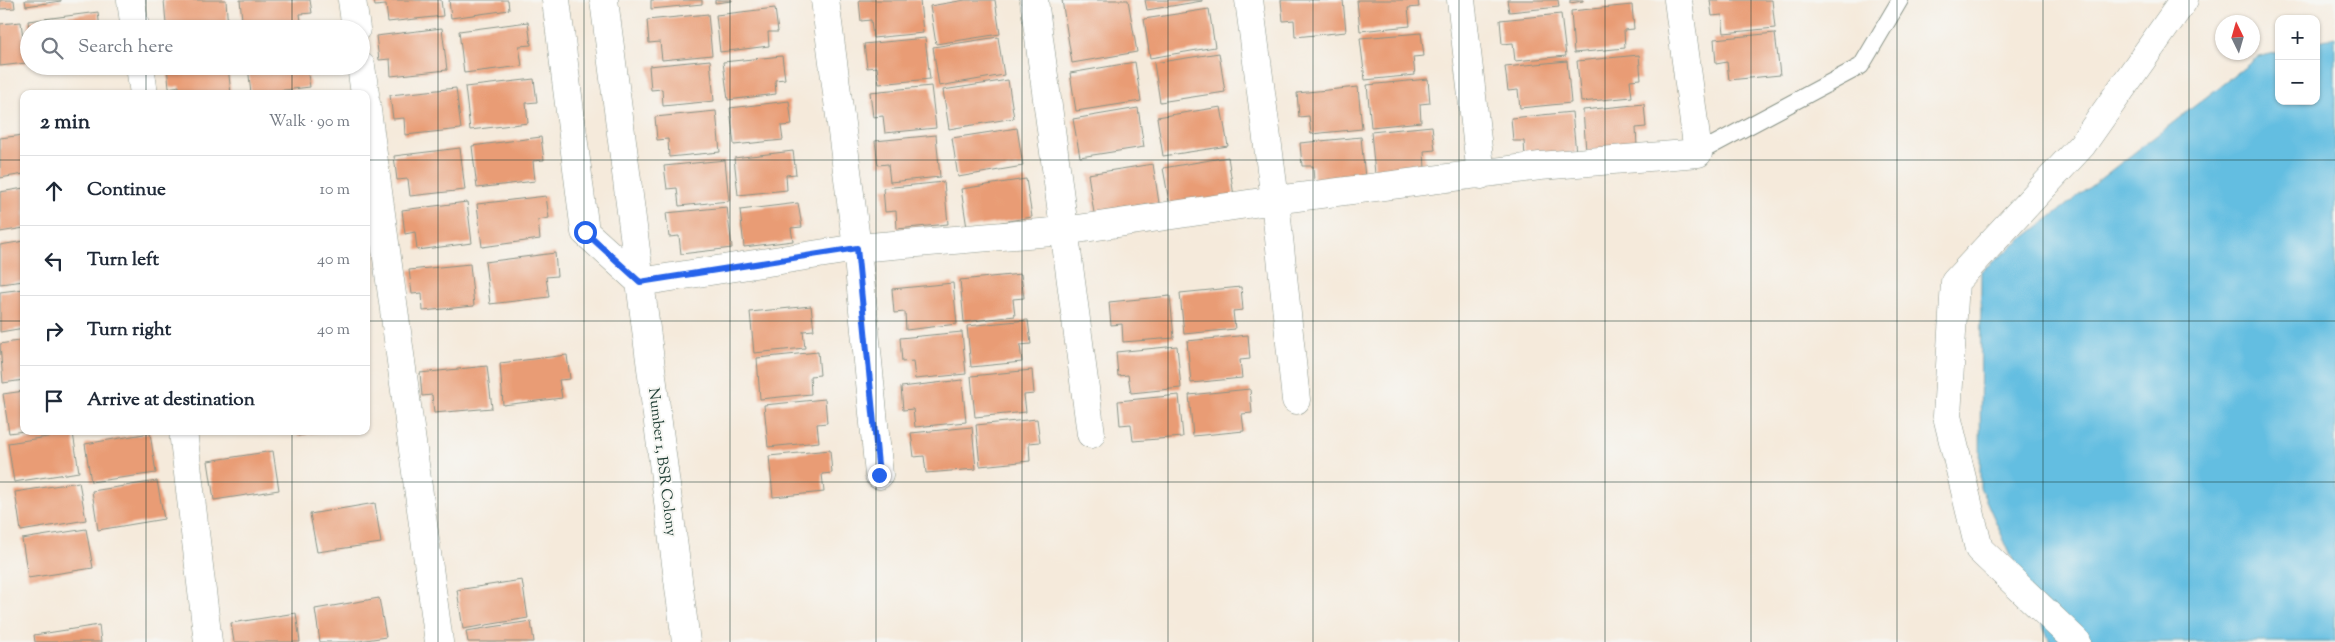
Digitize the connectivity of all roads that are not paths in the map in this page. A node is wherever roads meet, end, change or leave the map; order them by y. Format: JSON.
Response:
{"nodes":[{"id":1,"x":132,"y":0,"type":"edge"},
{"id":2,"x":352,"y":0,"type":"edge"},
{"id":3,"x":556,"y":0,"type":"edge"},
{"id":4,"x":604,"y":0,"type":"edge"},
{"id":5,"x":825,"y":0,"type":"edge"},
{"id":6,"x":1034,"y":0,"type":"edge"},
{"id":7,"x":1249,"y":0,"type":"edge"},
{"id":8,"x":1461,"y":0,"type":"edge"},
{"id":9,"x":1678,"y":0,"type":"edge"},
{"id":10,"x":1900,"y":0,"type":"edge"},
{"id":11,"x":2184,"y":0,"type":"edge"},
{"id":12,"x":134,"y":20,"type":"edge"},
{"id":13,"x":355,"y":20,"type":"edge"},
{"id":14,"x":141,"y":75,"type":"edge"},
{"id":15,"x":362,"y":75,"type":"edge"},
{"id":16,"x":143,"y":90,"type":"edge"},
{"id":17,"x":364,"y":90,"type":"edge"},
{"id":18,"x":370,"y":133,"type":"edge"},
{"id":19,"x":1698,"y":153,"type":"junction"},
{"id":20,"x":1481,"y":175,"type":"junction"},
{"id":21,"x":1275,"y":200,"type":"junction"},
{"id":22,"x":1064,"y":231,"type":"junction"},
{"id":23,"x":857,"y":248,"type":"junction"},
{"id":24,"x":640,"y":282,"type":"junction"},
{"id":25,"x":1296,"y":400,"type":"dead end"},
{"id":26,"x":1091,"y":434,"type":"dead end"},
{"id":27,"x":183,"y":435,"type":"edge"},
{"id":28,"x":879,"y":475,"type":"dead end"},
{"id":29,"x":208,"y":642,"type":"edge"},
{"id":30,"x":439,"y":642,"type":"edge"},
{"id":31,"x":686,"y":642,"type":"edge"},
{"id":32,"x":2078,"y":642,"type":"edge"}],
"edges":[{"from":1,"to":12,"type":"street"},
{"from":2,"to":13,"type":"street"},
{"from":3,"to":24,"type":"street"},
{"from":4,"to":24,"type":"street","name":"Number 1, BSR Colony"},
{"from":5,"to":23,"type":"street"},
{"from":6,"to":22,"type":"street"},
{"from":7,"to":21,"type":"street"},
{"from":8,"to":20,"type":"street"},
{"from":9,"to":19,"type":"street"},
{"from":10,"to":19,"type":"lane"},
{"from":11,"to":32,"type":"street"},
{"from":14,"to":16,"type":"street"},
{"from":15,"to":17,"type":"street"},
{"from":18,"to":30,"type":"street"},
{"from":19,"to":20,"type":"street"},
{"from":20,"to":21,"type":"street"},
{"from":21,"to":22,"type":"street"},
{"from":21,"to":25,"type":"street"},
{"from":22,"to":23,"type":"street"},
{"from":22,"to":26,"type":"street"},
{"from":23,"to":24,"type":"street"},
{"from":23,"to":28,"type":"street"},
{"from":24,"to":31,"type":"street","name":"Number 1, BSR Colony"},
{"from":27,"to":29,"type":"street"}]}
